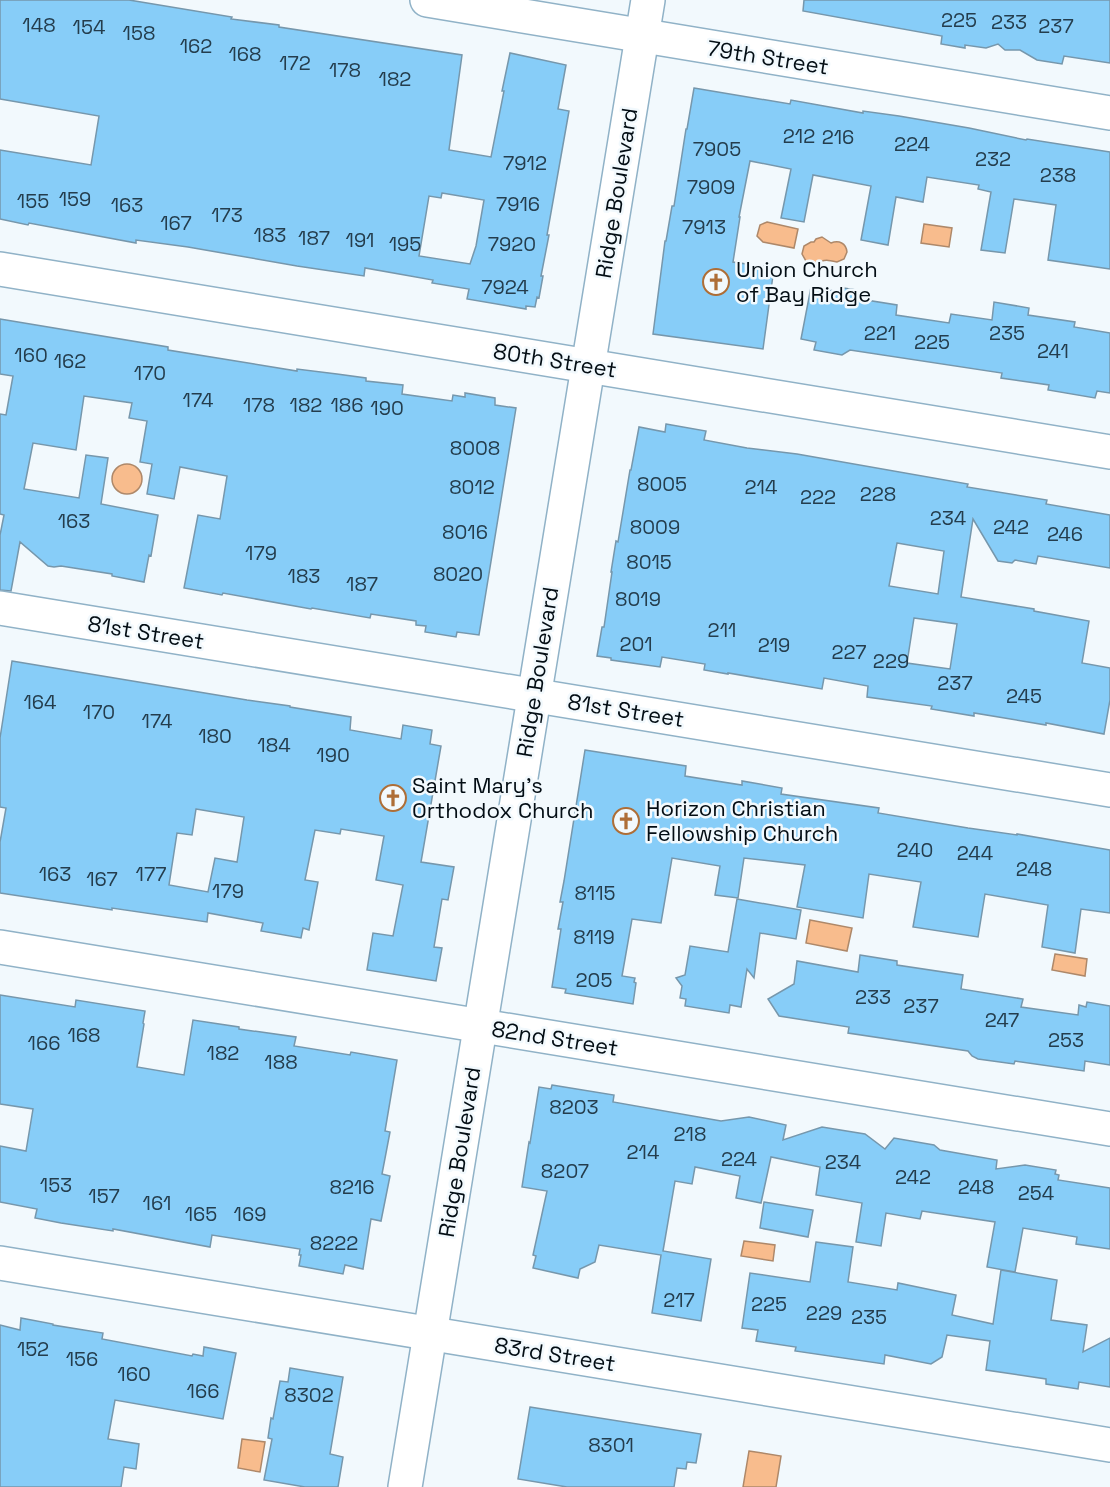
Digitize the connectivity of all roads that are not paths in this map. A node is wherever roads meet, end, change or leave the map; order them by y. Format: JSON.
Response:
{"nodes":[{"id":1,"x":427,"y":0,"type":"edge"},
{"id":2,"x":648,"y":0,"type":"edge"},
{"id":3,"x":642,"y":36,"type":"junction"},
{"id":4,"x":1110,"y":112,"type":"edge"},
{"id":5,"x":0,"y":269,"type":"edge"},
{"id":6,"x":588,"y":365,"type":"junction"},
{"id":7,"x":1110,"y":452,"type":"edge"},
{"id":8,"x":0,"y":608,"type":"edge"},
{"id":9,"x":533,"y":695,"type":"junction"},
{"id":10,"x":1110,"y":790,"type":"edge"},
{"id":11,"x":0,"y":947,"type":"edge"},
{"id":12,"x":479,"y":1025,"type":"junction"},
{"id":13,"x":1110,"y":1129,"type":"edge"},
{"id":14,"x":0,"y":1263,"type":"edge"},
{"id":15,"x":429,"y":1333,"type":"junction"},
{"id":16,"x":1110,"y":1445,"type":"edge"},
{"id":17,"x":405,"y":1487,"type":"edge"}],
"edges":[{"from":1,"to":3,"type":"street","name":"79th Street"},
{"from":2,"to":3,"type":"street","name":"Ridge Boulevard"},
{"from":3,"to":4,"type":"street","name":"79th Street"},
{"from":3,"to":6,"type":"street","name":"Ridge Boulevard"},
{"from":5,"to":6,"type":"street","name":"80th Street"},
{"from":6,"to":7,"type":"street","name":"80th Street"},
{"from":6,"to":9,"type":"street","name":"Ridge Boulevard"},
{"from":8,"to":9,"type":"street","name":"81st Street"},
{"from":9,"to":10,"type":"street","name":"81st Street"},
{"from":9,"to":12,"type":"street","name":"Ridge Boulevard"},
{"from":11,"to":12,"type":"street","name":"82nd Street"},
{"from":12,"to":13,"type":"street","name":"82nd Street"},
{"from":12,"to":15,"type":"street","name":"Ridge Boulevard"},
{"from":14,"to":15,"type":"street","name":"83rd Street"},
{"from":15,"to":16,"type":"street","name":"83rd Street"},
{"from":15,"to":17,"type":"street","name":"Ridge Boulevard"}]}
